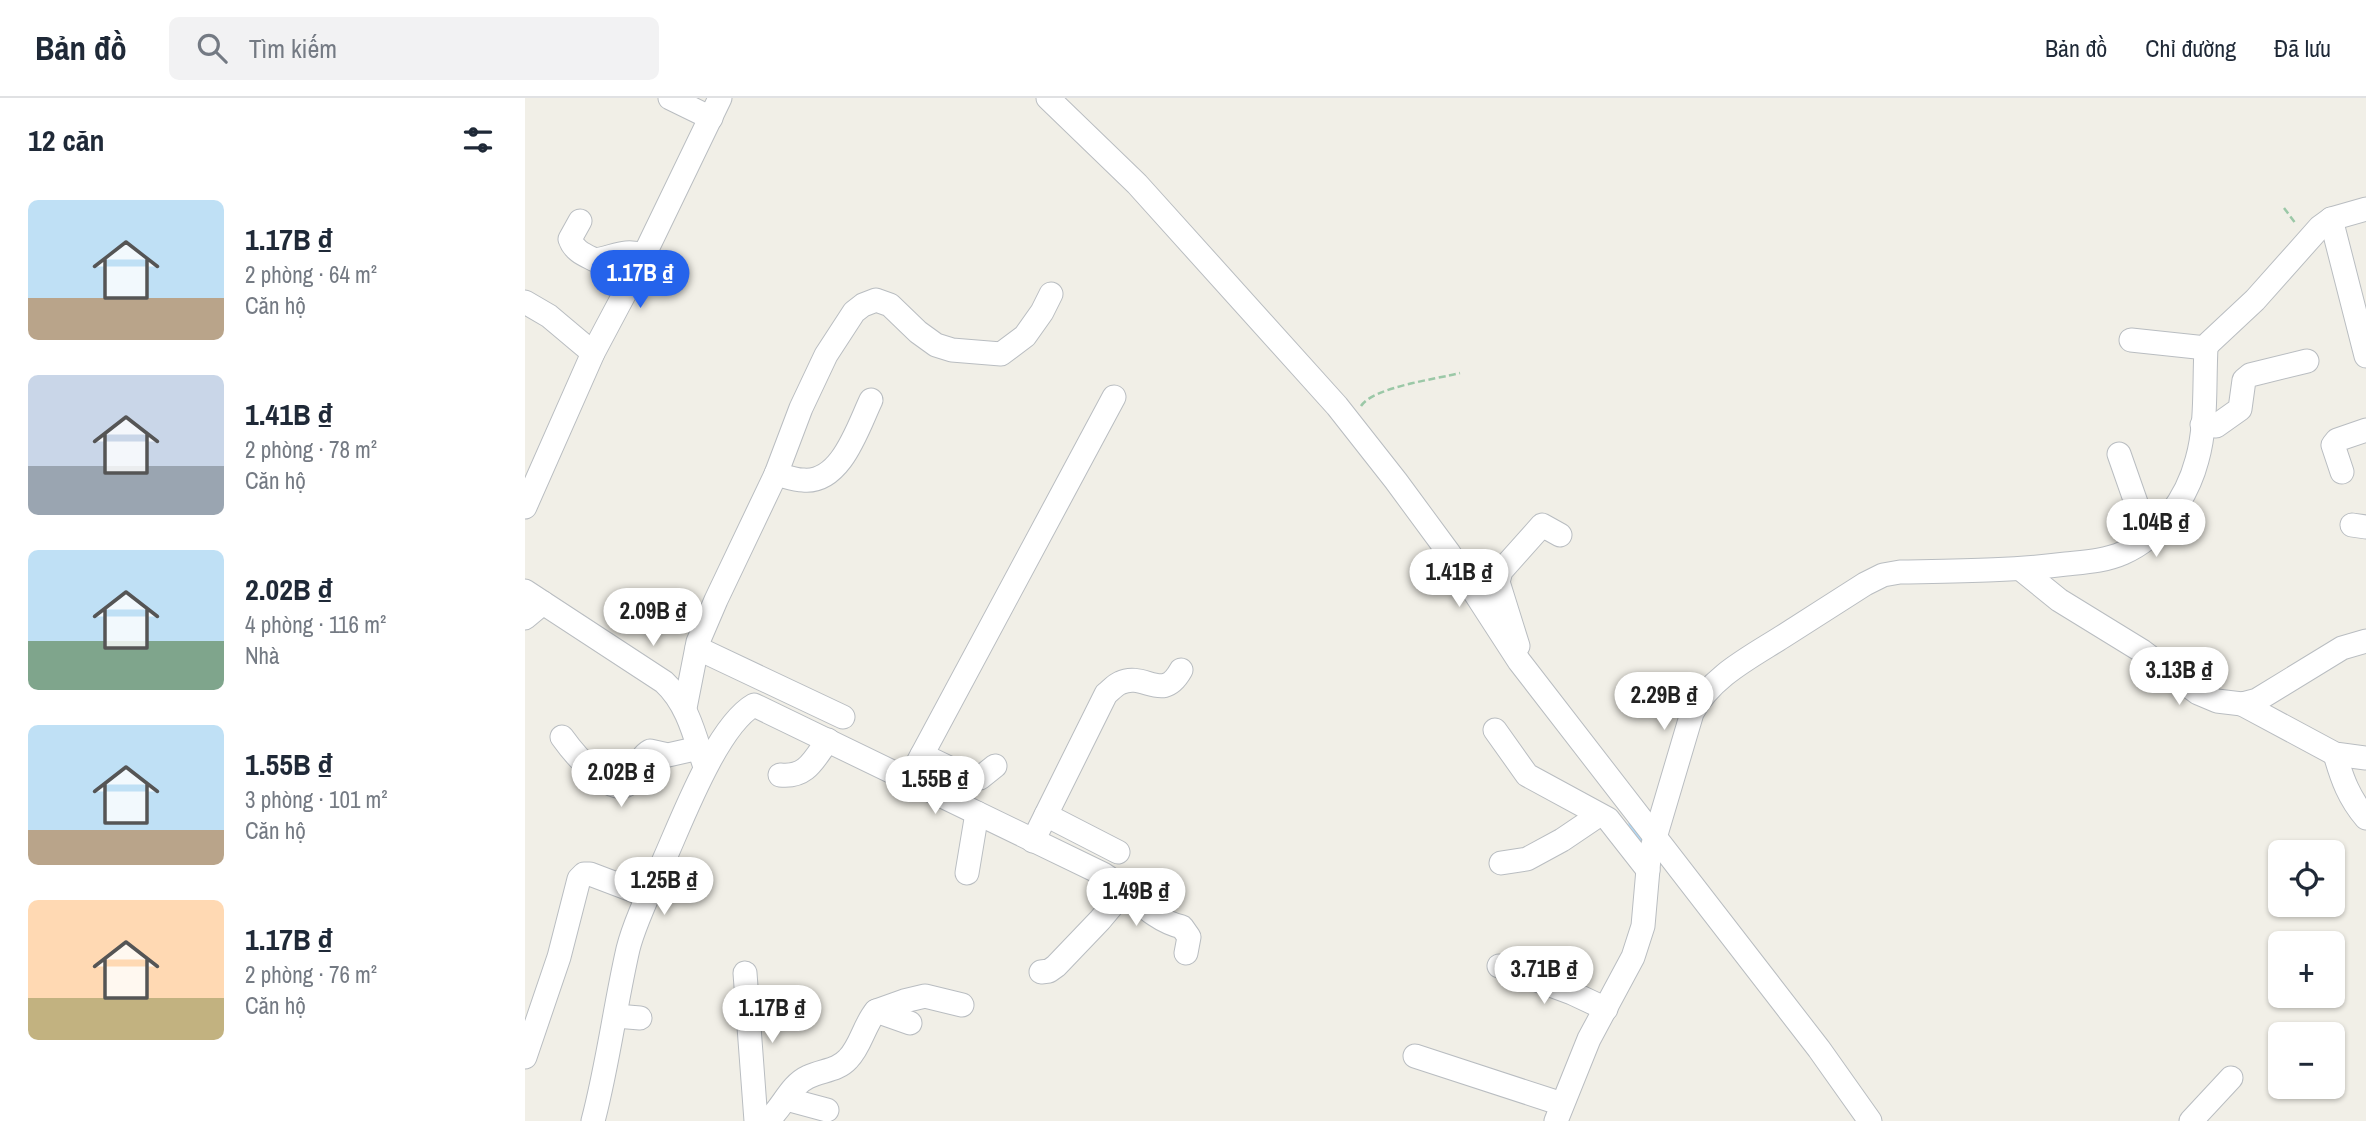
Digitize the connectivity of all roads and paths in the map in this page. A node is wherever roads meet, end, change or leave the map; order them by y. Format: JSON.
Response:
{"nodes":[{"id":1,"x":670,"y":98,"type":"edge"},
{"id":2,"x":1048,"y":98,"type":"edge"},
{"id":3,"x":715,"y":108,"type":"edge"},
{"id":4,"x":2366,"y":209,"type":"edge"},
{"id":5,"x":2331,"y":219,"type":"junction"},
{"id":6,"x":580,"y":220,"type":"dead end"},
{"id":7,"x":644,"y":255,"type":"junction"},
{"id":8,"x":1051,"y":294,"type":"dead end"},
{"id":9,"x":525,"y":302,"type":"edge"},
{"id":10,"x":2131,"y":340,"type":"dead end"},
{"id":11,"x":2206,"y":348,"type":"junction"},
{"id":12,"x":593,"y":353,"type":"junction"},
{"id":13,"x":2366,"y":356,"type":"edge"},
{"id":14,"x":2307,"y":361,"type":"dead end"},
{"id":15,"x":1460,"y":373,"type":"dead end"},
{"id":16,"x":1114,"y":397,"type":"dead end"},
{"id":17,"x":871,"y":400,"type":"dead end"},
{"id":18,"x":1363,"y":415,"type":"dead end"},
{"id":19,"x":2202,"y":425,"type":"junction"},
{"id":20,"x":2366,"y":430,"type":"edge"},
{"id":21,"x":2119,"y":454,"type":"dead end"},
{"id":22,"x":2341,"y":472,"type":"dead end"},
{"id":23,"x":776,"y":474,"type":"junction"},
{"id":24,"x":525,"y":507,"type":"edge"},
{"id":25,"x":2155,"y":530,"type":"junction"},
{"id":26,"x":1560,"y":535,"type":"dead end"},
{"id":27,"x":2022,"y":569,"type":"junction"},
{"id":28,"x":534,"y":597,"type":"edge"},
{"id":29,"x":525,"y":618,"type":"edge"},
{"id":30,"x":2366,"y":641,"type":"edge"},
{"id":31,"x":697,"y":648,"type":"junction"},
{"id":32,"x":1519,"y":661,"type":"junction"},
{"id":33,"x":1181,"y":670,"type":"dead end"},
{"id":34,"x":2242,"y":704,"type":"junction"},
{"id":35,"x":685,"y":708,"type":"junction"},
{"id":36,"x":843,"y":717,"type":"dead end"},
{"id":37,"x":1495,"y":730,"type":"dead end"},
{"id":38,"x":562,"y":737,"type":"dead end"},
{"id":39,"x":828,"y":740,"type":"junction"},
{"id":40,"x":2335,"y":754,"type":"junction"},
{"id":41,"x":922,"y":755,"type":"junction"},
{"id":42,"x":702,"y":758,"type":"junction"},
{"id":43,"x":2366,"y":758,"type":"edge"},
{"id":44,"x":995,"y":766,"type":"dead end"},
{"id":45,"x":780,"y":775,"type":"dead end"},
{"id":46,"x":909,"y":779,"type":"junction"},
{"id":47,"x":977,"y":813,"type":"junction"},
{"id":48,"x":1599,"y":814,"type":"junction"},
{"id":49,"x":1046,"y":815,"type":"junction"},
{"id":50,"x":2366,"y":818,"type":"edge"},
{"id":51,"x":1033,"y":841,"type":"junction"},
{"id":52,"x":1118,"y":852,"type":"dead end"},
{"id":53,"x":1651,"y":853,"type":"junction"},
{"id":54,"x":1501,"y":863,"type":"dead end"},
{"id":55,"x":967,"y":873,"type":"dead end"},
{"id":56,"x":1126,"y":889,"type":"junction"},
{"id":57,"x":648,"y":896,"type":"junction"},
{"id":58,"x":1187,"y":953,"type":"dead end"},
{"id":59,"x":1499,"y":966,"type":"dead end"},
{"id":60,"x":1041,"y":972,"type":"dead end"},
{"id":61,"x":745,"y":973,"type":"dead end"},
{"id":62,"x":962,"y":1005,"type":"dead end"},
{"id":63,"x":1606,"y":1009,"type":"junction"},
{"id":64,"x":876,"y":1011,"type":"junction"},
{"id":65,"x":616,"y":1016,"type":"junction"},
{"id":66,"x":640,"y":1018,"type":"dead end"},
{"id":67,"x":910,"y":1023,"type":"dead end"},
{"id":68,"x":1415,"y":1056,"type":"dead end"},
{"id":69,"x":525,"y":1057,"type":"edge"},
{"id":70,"x":2231,"y":1078,"type":"dead end"},
{"id":71,"x":786,"y":1099,"type":"junction"},
{"id":72,"x":827,"y":1110,"type":"dead end"},
{"id":73,"x":1559,"y":1113,"type":"edge"},
{"id":74,"x":593,"y":1121,"type":"edge"},
{"id":75,"x":756,"y":1121,"type":"edge"},
{"id":76,"x":767,"y":1121,"type":"edge"},
{"id":77,"x":1870,"y":1121,"type":"edge"},
{"id":78,"x":2190,"y":1121,"type":"edge"}],
"edges":[{"from":1,"to":3,"type":"street"},
{"from":2,"to":32,"type":"street"},
{"from":3,"to":7,"type":"street"},
{"from":4,"to":5,"type":"street"},
{"from":5,"to":11,"type":"street"},
{"from":5,"to":13,"type":"street"},
{"from":6,"to":7,"type":"street"},
{"from":7,"to":12,"type":"street"},
{"from":8,"to":23,"type":"street"},
{"from":9,"to":12,"type":"street"},
{"from":10,"to":11,"type":"street"},
{"from":11,"to":19,"type":"street"},
{"from":12,"to":24,"type":"street"},
{"from":14,"to":19,"type":"street"},
{"from":15,"to":18,"type":"path"},
{"from":16,"to":41,"type":"street"},
{"from":17,"to":23,"type":"street"},
{"from":19,"to":25,"type":"street"},
{"from":20,"to":22,"type":"street"},
{"from":21,"to":25,"type":"street"},
{"from":23,"to":31,"type":"street"},
{"from":25,"to":27,"type":"street"},
{"from":26,"to":32,"type":"street"},
{"from":27,"to":34,"type":"street"},
{"from":27,"to":53,"type":"street"},
{"from":28,"to":29,"type":"street"},
{"from":28,"to":35,"type":"street"},
{"from":30,"to":34,"type":"street"},
{"from":31,"to":35,"type":"street"},
{"from":31,"to":36,"type":"street"},
{"from":32,"to":53,"type":"street"},
{"from":33,"to":49,"type":"street"},
{"from":34,"to":40,"type":"street"},
{"from":35,"to":42,"type":"street"},
{"from":37,"to":48,"type":"street"},
{"from":38,"to":42,"type":"street"},
{"from":39,"to":42,"type":"street"},
{"from":39,"to":45,"type":"street"},
{"from":39,"to":46,"type":"street"},
{"from":40,"to":43,"type":"street"},
{"from":40,"to":50,"type":"street"},
{"from":41,"to":44,"type":"street"},
{"from":41,"to":46,"type":"street"},
{"from":42,"to":57,"type":"street"},
{"from":46,"to":47,"type":"street"},
{"from":47,"to":51,"type":"street"},
{"from":47,"to":55,"type":"street"},
{"from":48,"to":53,"type":"street"},
{"from":48,"to":54,"type":"street"},
{"from":49,"to":51,"type":"street"},
{"from":49,"to":52,"type":"street"},
{"from":51,"to":56,"type":"street"},
{"from":53,"to":63,"type":"street"},
{"from":53,"to":77,"type":"street"},
{"from":56,"to":58,"type":"street"},
{"from":56,"to":60,"type":"street"},
{"from":57,"to":65,"type":"street"},
{"from":57,"to":69,"type":"street"},
{"from":59,"to":63,"type":"street"},
{"from":61,"to":75,"type":"street"},
{"from":62,"to":64,"type":"street"},
{"from":63,"to":73,"type":"street"},
{"from":64,"to":67,"type":"street"},
{"from":64,"to":71,"type":"street"},
{"from":65,"to":66,"type":"street"},
{"from":65,"to":74,"type":"street"},
{"from":68,"to":73,"type":"street"},
{"from":70,"to":78,"type":"street"},
{"from":71,"to":72,"type":"street"},
{"from":71,"to":76,"type":"street"}]}
